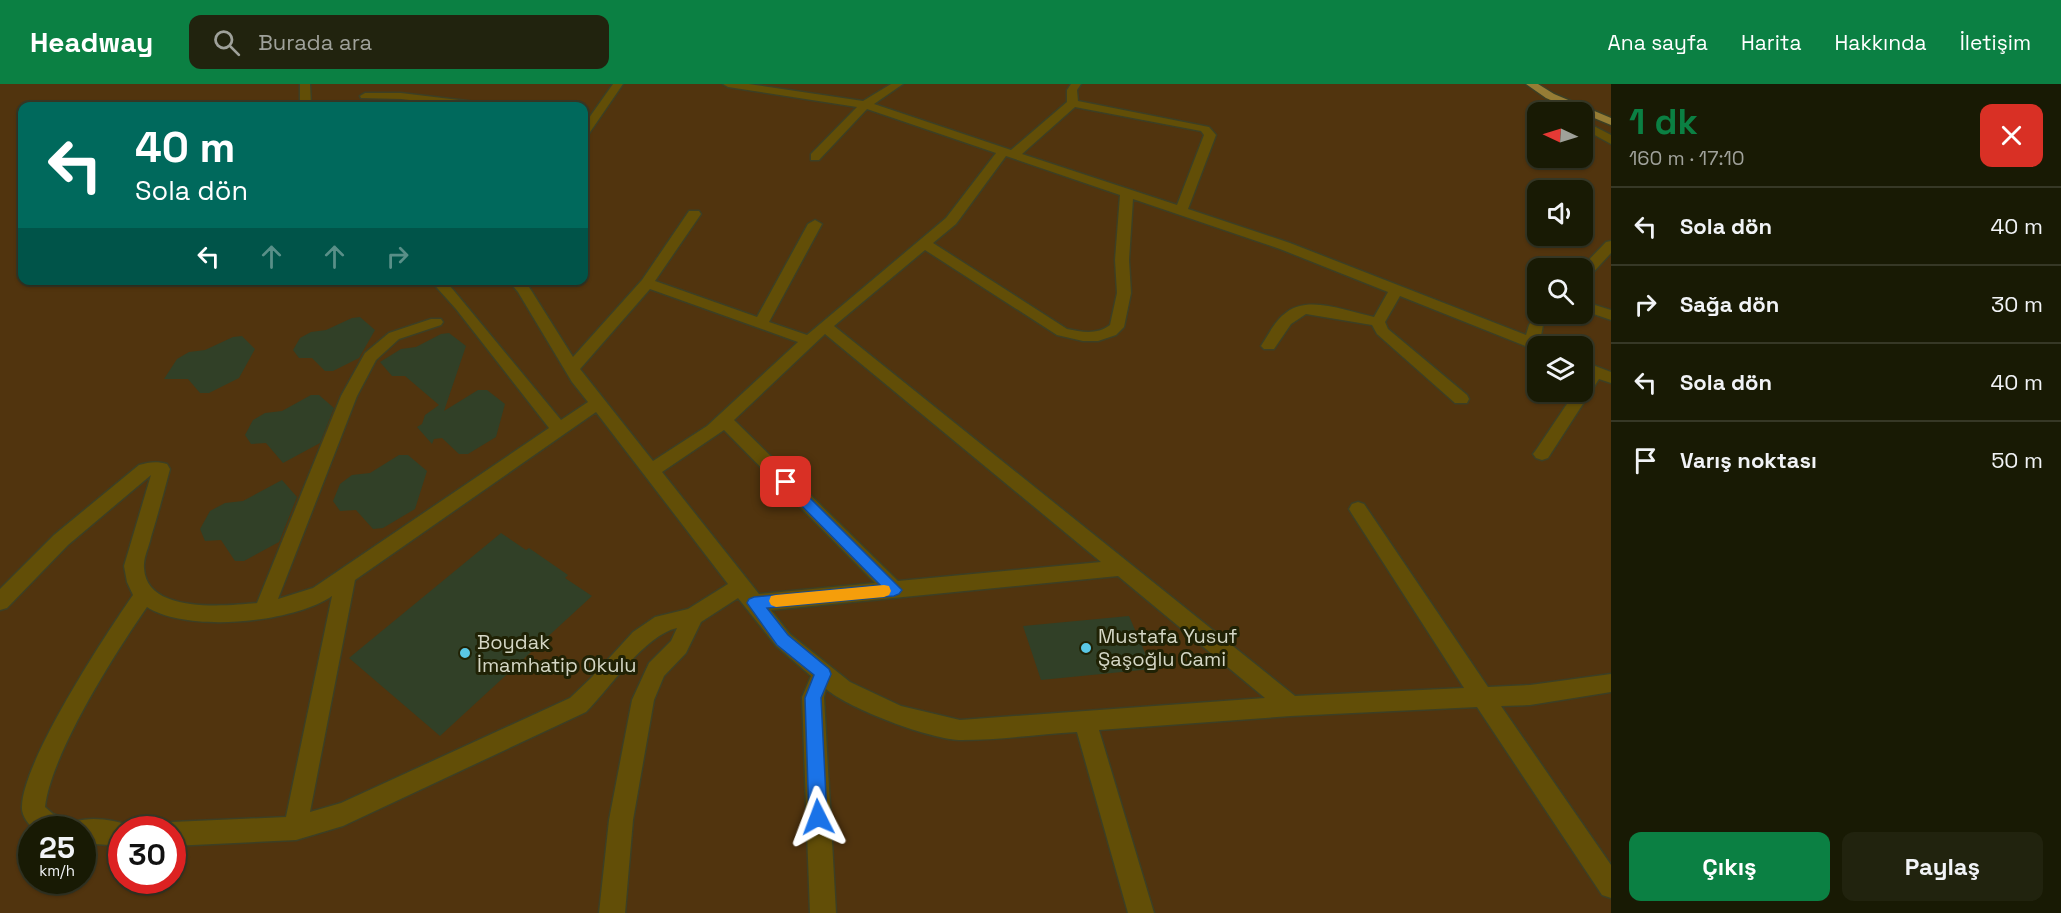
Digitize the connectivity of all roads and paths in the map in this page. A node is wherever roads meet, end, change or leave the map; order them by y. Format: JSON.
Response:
{"nodes":[{"id":1,"x":305,"y":84,"type":"edge"},
{"id":2,"x":360,"y":84,"type":"edge"},
{"id":3,"x":618,"y":84,"type":"edge"},
{"id":4,"x":728,"y":84,"type":"edge"},
{"id":5,"x":898,"y":84,"type":"edge"},
{"id":6,"x":1076,"y":84,"type":"edge"},
{"id":7,"x":1531,"y":84,"type":"edge"},
{"id":8,"x":1551,"y":90,"type":"edge"},
{"id":9,"x":365,"y":96,"type":"junction"},
{"id":10,"x":306,"y":102,"type":"edge"},
{"id":11,"x":373,"y":102,"type":"edge"},
{"id":12,"x":451,"y":102,"type":"edge"},
{"id":13,"x":1561,"y":102,"type":"edge"},
{"id":14,"x":1072,"y":103,"type":"junction"},
{"id":15,"x":866,"y":105,"type":"junction"},
{"id":16,"x":1611,"y":111,"type":"edge"},
{"id":17,"x":1611,"y":122,"type":"edge"},
{"id":18,"x":588,"y":124,"type":"edge"},
{"id":19,"x":1593,"y":129,"type":"edge"},
{"id":20,"x":1611,"y":140,"type":"edge"},
{"id":21,"x":1009,"y":153,"type":"junction"},
{"id":22,"x":815,"y":157,"type":"dead end"},
{"id":23,"x":1127,"y":192,"type":"junction"},
{"id":24,"x":1181,"y":211,"type":"junction"},
{"id":25,"x":694,"y":214,"type":"dead end"},
{"id":26,"x":815,"y":224,"type":"dead end"},
{"id":27,"x":924,"y":243,"type":"junction"},
{"id":28,"x":1611,"y":245,"type":"edge"},
{"id":29,"x":1593,"y":264,"type":"edge"},
{"id":30,"x":647,"y":283,"type":"junction"},
{"id":31,"x":442,"y":285,"type":"edge"},
{"id":32,"x":520,"y":285,"type":"edge"},
{"id":33,"x":1396,"y":291,"type":"junction"},
{"id":34,"x":1593,"y":308,"type":"edge"},
{"id":35,"x":1611,"y":315,"type":"edge"},
{"id":36,"x":436,"y":322,"type":"dead end"},
{"id":37,"x":1378,"y":322,"type":"junction"},
{"id":38,"x":761,"y":323,"type":"junction"},
{"id":39,"x":825,"y":326,"type":"junction"},
{"id":40,"x":809,"y":341,"type":"junction"},
{"id":41,"x":1527,"y":342,"type":"edge"},
{"id":42,"x":1269,"y":346,"type":"dead end"},
{"id":43,"x":572,"y":368,"type":"junction"},
{"id":44,"x":1596,"y":372,"type":"edge"},
{"id":45,"x":1461,"y":399,"type":"dead end"},
{"id":46,"x":598,"y":403,"type":"junction"},
{"id":47,"x":724,"y":420,"type":"junction"},
{"id":48,"x":560,"y":430,"type":"junction"},
{"id":49,"x":1542,"y":454,"type":"dead end"},
{"id":50,"x":651,"y":471,"type":"junction"},
{"id":51,"x":1358,"y":509,"type":"dead end"},
{"id":52,"x":1122,"y":568,"type":"junction"},
{"id":53,"x":346,"y":576,"type":"junction"},
{"id":54,"x":741,"y":586,"type":"junction"},
{"id":55,"x":894,"y":590,"type":"junction"},
{"id":56,"x":144,"y":595,"type":"junction"},
{"id":57,"x":0,"y":602,"type":"edge"},
{"id":58,"x":754,"y":603,"type":"junction"},
{"id":59,"x":264,"y":609,"type":"junction"},
{"id":60,"x":693,"y":616,"type":"junction"},
{"id":61,"x":824,"y":674,"type":"junction"},
{"id":62,"x":1611,"y":683,"type":"edge"},
{"id":63,"x":1482,"y":697,"type":"junction"},
{"id":64,"x":1291,"y":706,"type":"junction"},
{"id":65,"x":1085,"y":721,"type":"junction"},
{"id":66,"x":37,"y":816,"type":"edge"},
{"id":67,"x":296,"y":828,"type":"junction"},
{"id":68,"x":186,"y":833,"type":"edge"},
{"id":69,"x":1611,"y":886,"type":"edge"},
{"id":70,"x":612,"y":913,"type":"edge"},
{"id":71,"x":823,"y":913,"type":"edge"},
{"id":72,"x":1141,"y":913,"type":"edge"}],
"edges":[{"from":1,"to":10,"type":"street"},
{"from":2,"to":9,"type":"street"},
{"from":3,"to":18,"type":"street"},
{"from":4,"to":15,"type":"street"},
{"from":5,"to":15,"type":"street"},
{"from":6,"to":14,"type":"street"},
{"from":7,"to":8,"type":"main road"},
{"from":8,"to":13,"type":"street"},
{"from":8,"to":16,"type":"main road"},
{"from":8,"to":17,"type":"main road"},
{"from":9,"to":11,"type":"street"},
{"from":9,"to":12,"type":"street"},
{"from":14,"to":21,"type":"street"},
{"from":14,"to":24,"type":"street"},
{"from":15,"to":21,"type":"street"},
{"from":15,"to":22,"type":"street"},
{"from":19,"to":20,"type":"street"},
{"from":21,"to":23,"type":"street"},
{"from":21,"to":27,"type":"street"},
{"from":23,"to":24,"type":"street"},
{"from":23,"to":27,"type":"street"},
{"from":24,"to":33,"type":"street"},
{"from":25,"to":30,"type":"street"},
{"from":26,"to":38,"type":"street"},
{"from":27,"to":39,"type":"street"},
{"from":28,"to":29,"type":"street"},
{"from":30,"to":38,"type":"street"},
{"from":30,"to":43,"type":"street"},
{"from":31,"to":48,"type":"street"},
{"from":32,"to":43,"type":"street"},
{"from":33,"to":37,"type":"street"},
{"from":33,"to":41,"type":"street"},
{"from":34,"to":35,"type":"street"},
{"from":36,"to":59,"type":"street"},
{"from":37,"to":42,"type":"street"},
{"from":37,"to":45,"type":"street"},
{"from":38,"to":40,"type":"street"},
{"from":39,"to":40,"type":"street"},
{"from":39,"to":52,"type":"street"},
{"from":40,"to":47,"type":"street"},
{"from":43,"to":46,"type":"street"},
{"from":44,"to":49,"type":"street"},
{"from":46,"to":48,"type":"street"},
{"from":46,"to":50,"type":"street"},
{"from":47,"to":50,"type":"street"},
{"from":47,"to":55,"type":"street"},
{"from":48,"to":53,"type":"street"},
{"from":50,"to":54,"type":"street"},
{"from":51,"to":63,"type":"street"},
{"from":52,"to":55,"type":"street"},
{"from":52,"to":64,"type":"street"},
{"from":53,"to":59,"type":"street"},
{"from":53,"to":67,"type":"street"},
{"from":54,"to":58,"type":"street"},
{"from":54,"to":60,"type":"street"},
{"from":55,"to":58,"type":"street"},
{"from":56,"to":57,"type":"street"},
{"from":56,"to":59,"type":"street"},
{"from":56,"to":66,"type":"street"},
{"from":58,"to":61,"type":"street"},
{"from":60,"to":67,"type":"street"},
{"from":60,"to":70,"type":"street"},
{"from":61,"to":65,"type":"street"},
{"from":61,"to":71,"type":"street"},
{"from":62,"to":63,"type":"street"},
{"from":63,"to":64,"type":"street"},
{"from":63,"to":69,"type":"street"},
{"from":64,"to":65,"type":"street"},
{"from":65,"to":72,"type":"street"},
{"from":67,"to":68,"type":"street"}]}
